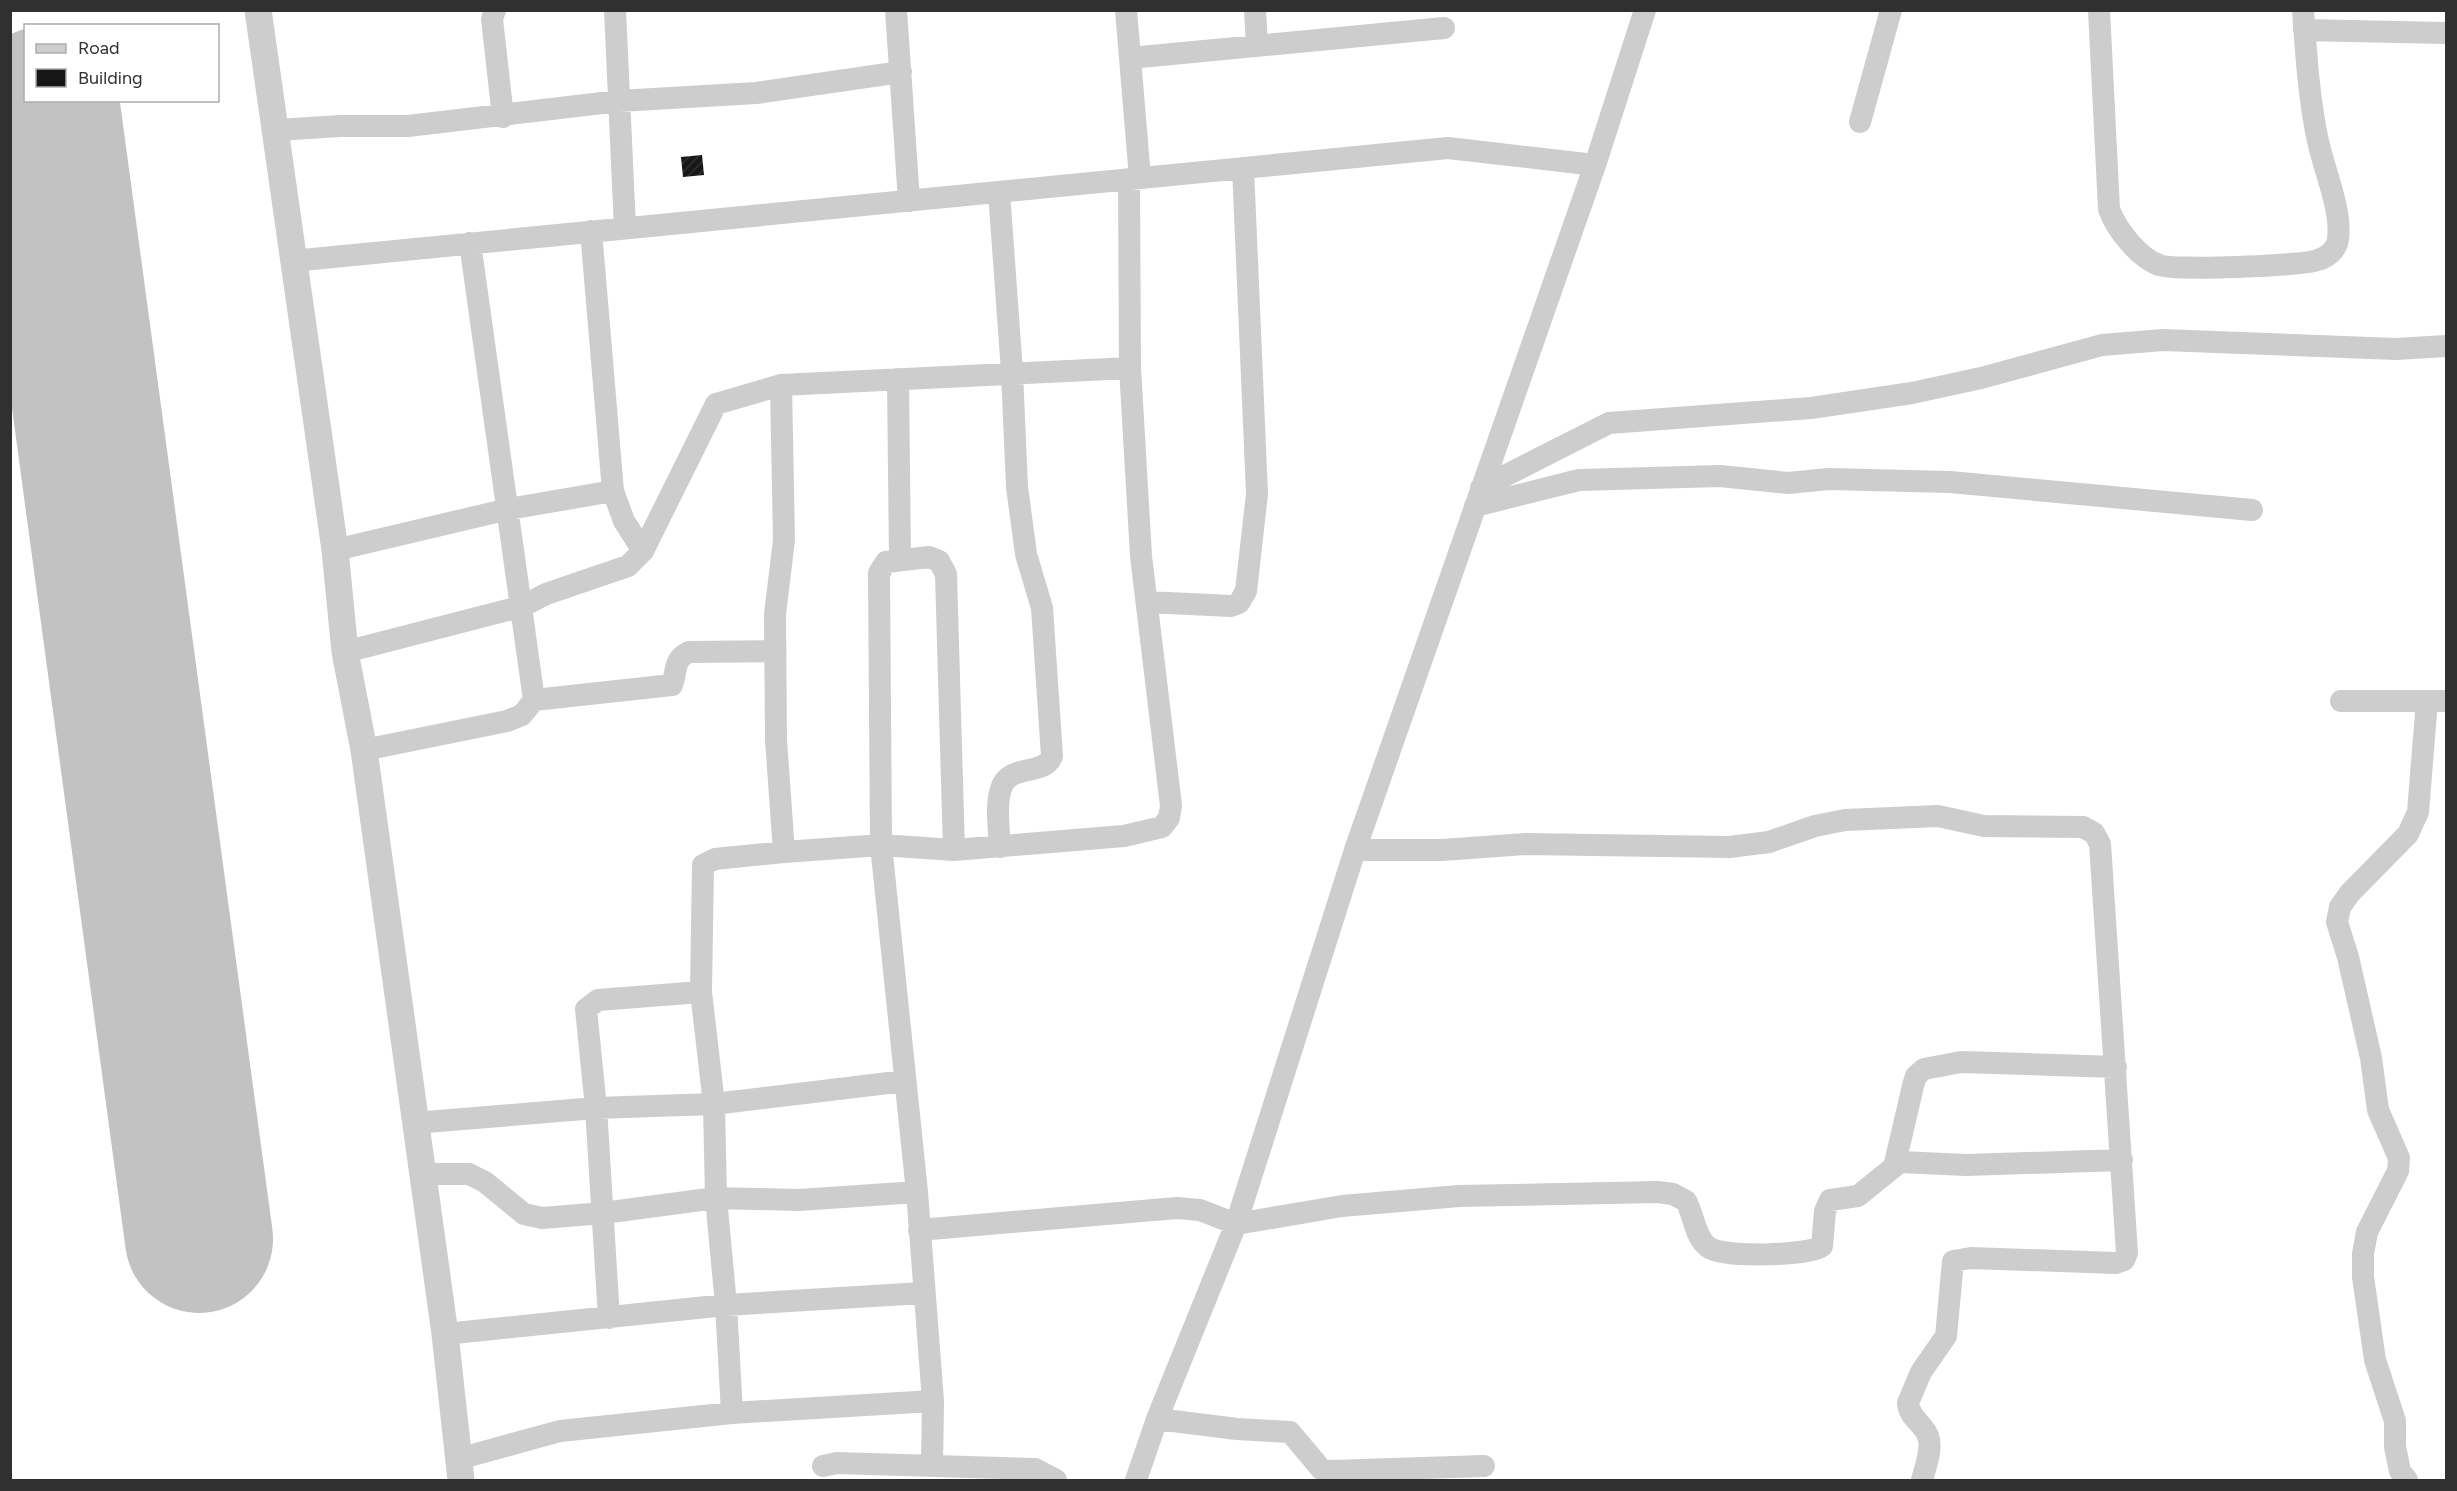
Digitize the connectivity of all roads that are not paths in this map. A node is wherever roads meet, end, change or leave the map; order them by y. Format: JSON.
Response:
{"nodes":[{"id":1,"x":258,"y":10,"type":"edge"},
{"id":2,"x":495,"y":10,"type":"edge"},
{"id":3,"x":615,"y":10,"type":"edge"},
{"id":4,"x":896,"y":10,"type":"edge"},
{"id":5,"x":1126,"y":10,"type":"edge"},
{"id":6,"x":1256,"y":10,"type":"edge"},
{"id":7,"x":1646,"y":10,"type":"edge"},
{"id":8,"x":1891,"y":10,"type":"edge"},
{"id":9,"x":2099,"y":10,"type":"edge"},
{"id":10,"x":2304,"y":20,"type":"edge"},
{"id":11,"x":1395,"y":21,"type":"edge"},
{"id":12,"x":1444,"y":28,"type":"dead end"},
{"id":13,"x":2446,"y":33,"type":"edge"},
{"id":14,"x":1257,"y":45,"type":"junction"},
{"id":15,"x":1130,"y":58,"type":"junction"},
{"id":16,"x":901,"y":72,"type":"junction"},
{"id":17,"x":619,"y":101,"type":"junction"},
{"id":18,"x":503,"y":117,"type":"junction"},
{"id":19,"x":1860,"y":122,"type":"dead end"},
{"id":20,"x":277,"y":130,"type":"junction"},
{"id":21,"x":1595,"y":165,"type":"junction"},
{"id":22,"x":1243,"y":168,"type":"junction"},
{"id":23,"x":1134,"y":178,"type":"junction"},
{"id":24,"x":999,"y":192,"type":"junction"},
{"id":25,"x":909,"y":201,"type":"junction"},
{"id":26,"x":625,"y":228,"type":"junction"},
{"id":27,"x":591,"y":231,"type":"junction"},
{"id":28,"x":470,"y":243,"type":"junction"},
{"id":29,"x":292,"y":261,"type":"junction"},
{"id":30,"x":2446,"y":346,"type":"edge"},
{"id":31,"x":1130,"y":368,"type":"junction"},
{"id":32,"x":1012,"y":372,"type":"junction"},
{"id":33,"x":897,"y":379,"type":"junction"},
{"id":34,"x":781,"y":385,"type":"junction"},
{"id":35,"x":613,"y":491,"type":"junction"},
{"id":36,"x":1478,"y":497,"type":"junction"},
{"id":37,"x":509,"y":509,"type":"junction"},
{"id":38,"x":2252,"y":510,"type":"dead end"},
{"id":39,"x":335,"y":550,"type":"junction"},
{"id":40,"x":643,"y":551,"type":"junction"},
{"id":41,"x":900,"y":560,"type":"junction"},
{"id":42,"x":1147,"y":602,"type":"junction"},
{"id":43,"x":523,"y":606,"type":"junction"},
{"id":44,"x":775,"y":651,"type":"junction"},
{"id":45,"x":345,"y":652,"type":"junction"},
{"id":46,"x":534,"y":700,"type":"junction"},
{"id":47,"x":2341,"y":701,"type":"dead end"},
{"id":48,"x":2437,"y":701,"type":"edge"},
{"id":49,"x":364,"y":750,"type":"junction"},
{"id":50,"x":881,"y":844,"type":"junction"},
{"id":51,"x":1000,"y":847,"type":"junction"},
{"id":52,"x":954,"y":850,"type":"junction"},
{"id":53,"x":1355,"y":850,"type":"junction"},
{"id":54,"x":784,"y":852,"type":"junction"},
{"id":55,"x":701,"y":992,"type":"junction"},
{"id":56,"x":2116,"y":1067,"type":"junction"},
{"id":57,"x":905,"y":1081,"type":"junction"},
{"id":58,"x":714,"y":1104,"type":"junction"},
{"id":59,"x":596,"y":1108,"type":"junction"},
{"id":60,"x":414,"y":1123,"type":"junction"},
{"id":61,"x":2122,"y":1160,"type":"junction"},
{"id":62,"x":1895,"y":1163,"type":"junction"},
{"id":63,"x":421,"y":1174,"type":"junction"},
{"id":64,"x":917,"y":1192,"type":"junction"},
{"id":65,"x":716,"y":1198,"type":"junction"},
{"id":66,"x":603,"y":1213,"type":"junction"},
{"id":67,"x":1236,"y":1224,"type":"junction"},
{"id":68,"x":919,"y":1230,"type":"junction"},
{"id":69,"x":923,"y":1293,"type":"junction"},
{"id":70,"x":726,"y":1305,"type":"junction"},
{"id":71,"x":609,"y":1318,"type":"junction"},
{"id":72,"x":444,"y":1334,"type":"junction"},
{"id":73,"x":933,"y":1401,"type":"junction"},
{"id":74,"x":732,"y":1413,"type":"junction"},
{"id":75,"x":1157,"y":1419,"type":"junction"},
{"id":76,"x":932,"y":1465,"type":"junction"},
{"id":77,"x":823,"y":1466,"type":"dead end"},
{"id":78,"x":1484,"y":1466,"type":"dead end"},
{"id":79,"x":460,"y":1470,"type":"edge"},
{"id":80,"x":1056,"y":1480,"type":"edge"},
{"id":81,"x":1136,"y":1480,"type":"edge"},
{"id":82,"x":1922,"y":1480,"type":"edge"},
{"id":83,"x":2407,"y":1480,"type":"edge"}],
"edges":[{"from":1,"to":20,"type":"street"},
{"from":2,"to":18,"type":"street"},
{"from":3,"to":17,"type":"street"},
{"from":4,"to":16,"type":"street"},
{"from":5,"to":15,"type":"street"},
{"from":6,"to":14,"type":"street"},
{"from":7,"to":21,"type":"street"},
{"from":8,"to":19,"type":"street"},
{"from":9,"to":10,"type":"street"},
{"from":10,"to":13,"type":"street"},
{"from":11,"to":12,"type":"street"},
{"from":11,"to":14,"type":"street"},
{"from":14,"to":15,"type":"street"},
{"from":15,"to":23,"type":"street"},
{"from":16,"to":17,"type":"street"},
{"from":16,"to":25,"type":"street"},
{"from":17,"to":18,"type":"street"},
{"from":17,"to":26,"type":"street"},
{"from":18,"to":20,"type":"street"},
{"from":20,"to":29,"type":"street"},
{"from":21,"to":22,"type":"street"},
{"from":21,"to":36,"type":"street"},
{"from":22,"to":23,"type":"street"},
{"from":22,"to":42,"type":"street"},
{"from":23,"to":24,"type":"street"},
{"from":23,"to":31,"type":"street"},
{"from":24,"to":25,"type":"street"},
{"from":24,"to":32,"type":"street"},
{"from":25,"to":26,"type":"street"},
{"from":26,"to":27,"type":"street"},
{"from":27,"to":28,"type":"street"},
{"from":27,"to":35,"type":"street"},
{"from":28,"to":29,"type":"street"},
{"from":28,"to":37,"type":"street"},
{"from":29,"to":39,"type":"street"},
{"from":30,"to":36,"type":"street"},
{"from":31,"to":32,"type":"street"},
{"from":31,"to":42,"type":"street"},
{"from":32,"to":33,"type":"street"},
{"from":32,"to":51,"type":"street"},
{"from":33,"to":34,"type":"street"},
{"from":33,"to":41,"type":"street"},
{"from":34,"to":40,"type":"street"},
{"from":34,"to":44,"type":"street"},
{"from":35,"to":37,"type":"street"},
{"from":35,"to":40,"type":"street"},
{"from":36,"to":38,"type":"street"},
{"from":36,"to":53,"type":"street"},
{"from":37,"to":39,"type":"street"},
{"from":37,"to":43,"type":"street"},
{"from":39,"to":45,"type":"street"},
{"from":40,"to":43,"type":"street"},
{"from":41,"to":50,"type":"street"},
{"from":41,"to":52,"type":"street"},
{"from":42,"to":51,"type":"street"},
{"from":43,"to":45,"type":"street"},
{"from":43,"to":46,"type":"street"},
{"from":44,"to":46,"type":"street"},
{"from":44,"to":54,"type":"street"},
{"from":45,"to":49,"type":"street"},
{"from":46,"to":49,"type":"street"},
{"from":47,"to":48,"type":"street"},
{"from":48,"to":83,"type":"street"},
{"from":49,"to":60,"type":"street"},
{"from":50,"to":52,"type":"street"},
{"from":50,"to":54,"type":"street"},
{"from":50,"to":57,"type":"street"},
{"from":51,"to":52,"type":"street"},
{"from":53,"to":56,"type":"street"},
{"from":53,"to":67,"type":"street"},
{"from":54,"to":55,"type":"street"},
{"from":55,"to":58,"type":"street"},
{"from":55,"to":59,"type":"street"},
{"from":56,"to":61,"type":"street"},
{"from":56,"to":62,"type":"street"},
{"from":57,"to":58,"type":"street"},
{"from":57,"to":64,"type":"street"},
{"from":58,"to":59,"type":"street"},
{"from":58,"to":65,"type":"street"},
{"from":59,"to":60,"type":"street"},
{"from":59,"to":66,"type":"street"},
{"from":60,"to":63,"type":"street"},
{"from":61,"to":62,"type":"street"},
{"from":61,"to":82,"type":"street"},
{"from":62,"to":67,"type":"street"},
{"from":63,"to":66,"type":"street"},
{"from":63,"to":72,"type":"street"},
{"from":64,"to":65,"type":"street"},
{"from":64,"to":68,"type":"street"},
{"from":65,"to":66,"type":"street"},
{"from":65,"to":70,"type":"street"},
{"from":66,"to":71,"type":"street"},
{"from":67,"to":68,"type":"street"},
{"from":67,"to":75,"type":"street"},
{"from":68,"to":69,"type":"street"},
{"from":69,"to":70,"type":"street"},
{"from":69,"to":73,"type":"street"},
{"from":70,"to":71,"type":"street"},
{"from":70,"to":74,"type":"street"},
{"from":71,"to":72,"type":"street"},
{"from":72,"to":79,"type":"street"},
{"from":73,"to":74,"type":"street"},
{"from":73,"to":76,"type":"street"},
{"from":74,"to":79,"type":"street"},
{"from":75,"to":78,"type":"street"},
{"from":75,"to":81,"type":"street"},
{"from":76,"to":77,"type":"street"},
{"from":76,"to":80,"type":"street"}]}
